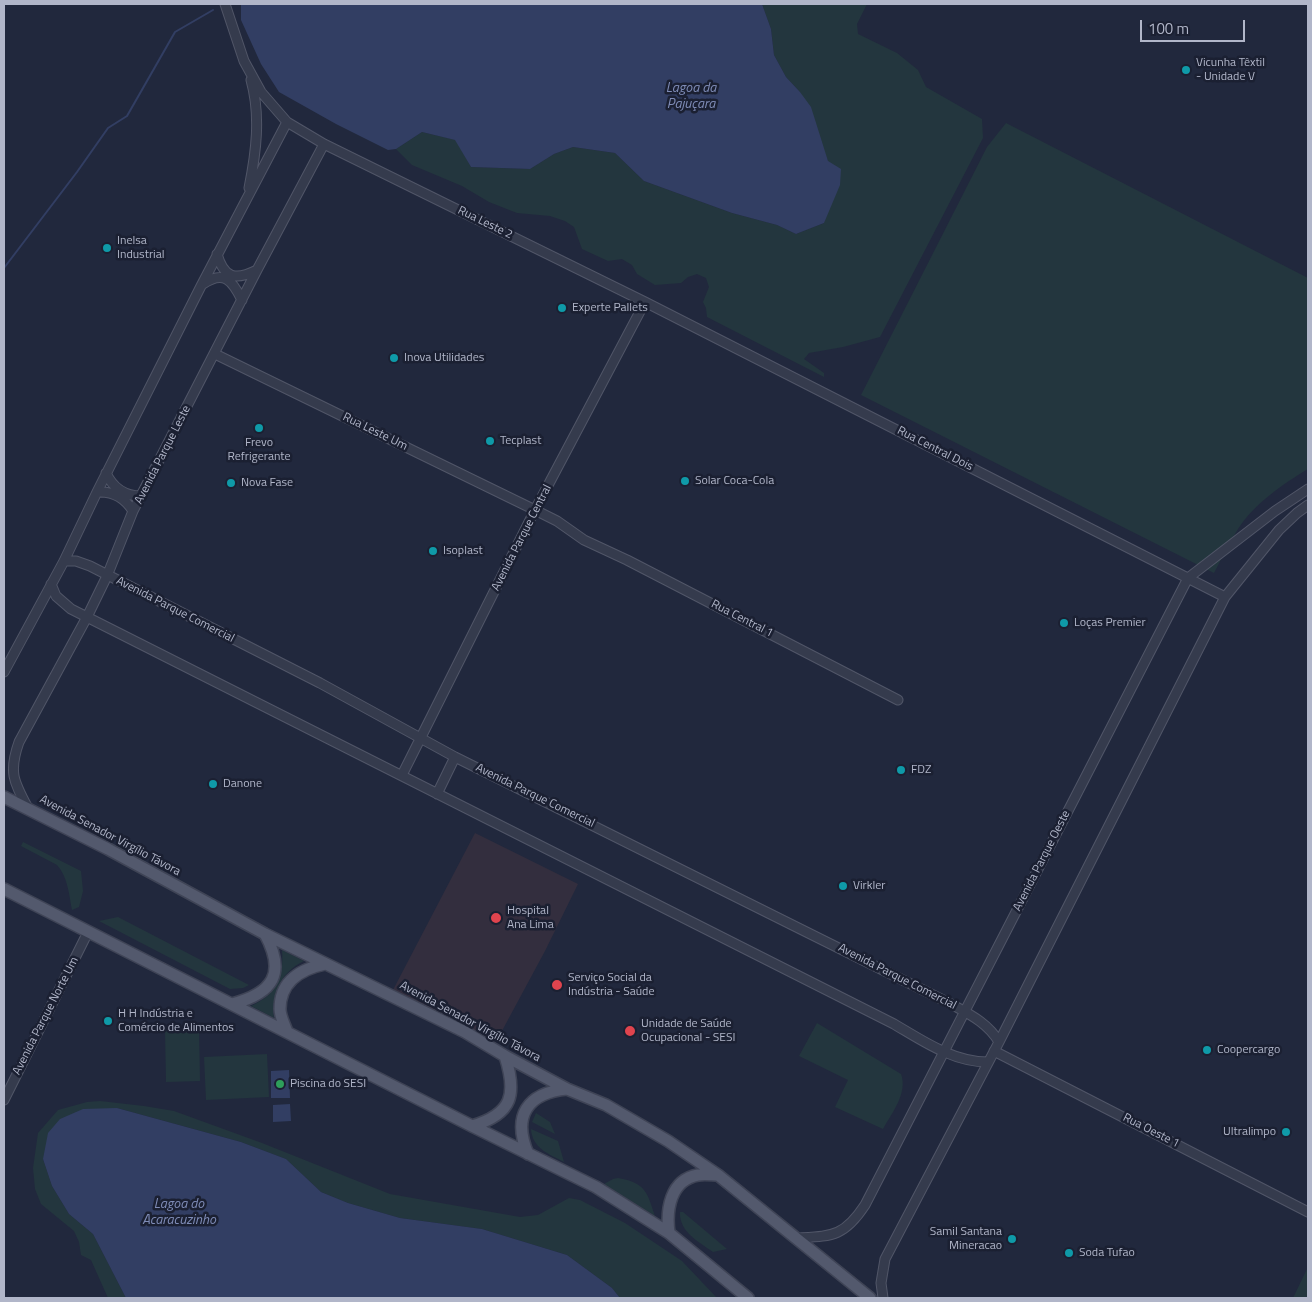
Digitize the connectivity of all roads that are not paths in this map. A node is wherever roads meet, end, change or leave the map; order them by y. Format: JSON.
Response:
{"nodes":[{"id":1,"x":225,"y":4,"type":"edge"},
{"id":2,"x":248,"y":70,"type":"junction"},
{"id":3,"x":287,"y":122,"type":"junction"},
{"id":4,"x":324,"y":144,"type":"junction"},
{"id":5,"x":247,"y":196,"type":"junction"},
{"id":6,"x":217,"y":254,"type":"junction"},
{"id":7,"x":257,"y":270,"type":"junction"},
{"id":8,"x":201,"y":286,"type":"junction"},
{"id":9,"x":242,"y":300,"type":"junction"},
{"id":10,"x":645,"y":302,"type":"junction"},
{"id":11,"x":215,"y":354,"type":"junction"},
{"id":12,"x":106,"y":474,"type":"junction"},
{"id":13,"x":1308,"y":489,"type":"edge"},
{"id":14,"x":97,"y":492,"type":"junction"},
{"id":15,"x":141,"y":496,"type":"junction"},
{"id":16,"x":1308,"y":505,"type":"edge"},
{"id":17,"x":535,"y":510,"type":"junction"},
{"id":18,"x":133,"y":512,"type":"junction"},
{"id":19,"x":584,"y":540,"type":"joint"},
{"id":20,"x":64,"y":561,"type":"junction"},
{"id":21,"x":107,"y":576,"type":"junction"},
{"id":22,"x":1188,"y":578,"type":"junction"},
{"id":23,"x":51,"y":584,"type":"junction"},
{"id":24,"x":1225,"y":597,"type":"junction"},
{"id":25,"x":88,"y":617,"type":"junction"},
{"id":26,"x":4,"y":672,"type":"edge"},
{"id":27,"x":898,"y":700,"type":"dead end"},
{"id":28,"x":421,"y":739,"type":"junction"},
{"id":29,"x":455,"y":757,"type":"junction"},
{"id":30,"x":402,"y":775,"type":"junction"},
{"id":31,"x":437,"y":794,"type":"junction"},
{"id":32,"x":4,"y":797,"type":"edge"},
{"id":33,"x":30,"y":810,"type":"junction"},
{"id":34,"x":4,"y":888,"type":"edge"},
{"id":35,"x":88,"y":932,"type":"junction"},
{"id":36,"x":265,"y":934,"type":"junction"},
{"id":37,"x":325,"y":964,"type":"junction"},
{"id":38,"x":232,"y":1004,"type":"junction"},
{"id":39,"x":964,"y":1012,"type":"junction"},
{"id":40,"x":287,"y":1032,"type":"junction"},
{"id":41,"x":999,"y":1042,"type":"junction"},
{"id":42,"x":994,"y":1051,"type":"junction"},
{"id":43,"x":944,"y":1052,"type":"junction"},
{"id":44,"x":505,"y":1056,"type":"junction"},
{"id":45,"x":988,"y":1062,"type":"junction"},
{"id":46,"x":567,"y":1089,"type":"junction"},
{"id":47,"x":4,"y":1100,"type":"edge"},
{"id":48,"x":472,"y":1126,"type":"junction"},
{"id":49,"x":528,"y":1154,"type":"junction"},
{"id":50,"x":718,"y":1175,"type":"junction"},
{"id":51,"x":1308,"y":1212,"type":"edge"},
{"id":52,"x":669,"y":1233,"type":"junction"},
{"id":53,"x":797,"y":1238,"type":"junction"},
{"id":54,"x":748,"y":1298,"type":"edge"},
{"id":55,"x":870,"y":1298,"type":"edge"},
{"id":56,"x":883,"y":1298,"type":"edge"}],
"edges":[{"from":1,"to":2,"type":"street"},
{"from":2,"to":3,"type":"street"},
{"from":2,"to":5,"type":"street"},
{"from":3,"to":4,"type":"street"},
{"from":3,"to":5,"type":"street"},
{"from":4,"to":7,"type":"street","name":"Avenida Parque Leste"},
{"from":4,"to":10,"type":"street","name":"Rua Leste 2"},
{"from":5,"to":6,"type":"street"},
{"from":6,"to":7,"type":"street"},
{"from":6,"to":8,"type":"street"},
{"from":7,"to":9,"type":"street","name":"Avenida Parque Leste"},
{"from":8,"to":9,"type":"street"},
{"from":8,"to":12,"type":"street"},
{"from":9,"to":11,"type":"street","name":"Avenida Parque Leste"},
{"from":10,"to":17,"type":"street","name":"Avenida Parque Central"},
{"from":10,"to":22,"type":"street","name":"Rua Central Dois"},
{"from":11,"to":15,"type":"street","name":"Avenida Parque Leste"},
{"from":11,"to":17,"type":"street","name":"Rua Leste Um"},
{"from":12,"to":14,"type":"street"},
{"from":12,"to":15,"type":"street"},
{"from":13,"to":22,"type":"street","name":"Avenida Parque Oeste"},
{"from":14,"to":18,"type":"street"},
{"from":14,"to":20,"type":"street"},
{"from":15,"to":18,"type":"street","name":"Avenida Parque Leste"},
{"from":16,"to":24,"type":"street"},
{"from":17,"to":19,"type":"street","name":"Rua Leste Um"},
{"from":17,"to":28,"type":"street","name":"Avenida Parque Central"},
{"from":18,"to":21,"type":"street","name":"Avenida Parque Leste"},
{"from":19,"to":27,"type":"street","name":"Rua Central 1"},
{"from":20,"to":21,"type":"street","name":"Avenida Parque Comercial"},
{"from":20,"to":23,"type":"street"},
{"from":21,"to":25,"type":"street","name":"Avenida Parque Leste"},
{"from":21,"to":28,"type":"street","name":"Avenida Parque Comercial"},
{"from":22,"to":24,"type":"street","name":"Rua Central Dois"},
{"from":22,"to":39,"type":"street","name":"Avenida Parque Oeste"},
{"from":23,"to":25,"type":"street"},
{"from":23,"to":26,"type":"street"},
{"from":24,"to":41,"type":"street"},
{"from":25,"to":30,"type":"street"},
{"from":25,"to":33,"type":"street","name":"Avenida Parque Leste"},
{"from":28,"to":29,"type":"street","name":"Avenida Parque Comercial"},
{"from":28,"to":30,"type":"street","name":"Avenida Parque Central"},
{"from":29,"to":31,"type":"street"},
{"from":29,"to":39,"type":"street","name":"Avenida Parque Comercial"},
{"from":30,"to":31,"type":"street"},
{"from":31,"to":43,"type":"street"},
{"from":32,"to":33,"type":"main road","name":"Avenida Senador Virgílio Távora"},
{"from":33,"to":36,"type":"main road","name":"Avenida Senador Virgílio Távora"},
{"from":34,"to":35,"type":"main road"},
{"from":35,"to":38,"type":"main road"},
{"from":35,"to":47,"type":"street","name":"Avenida Parque Norte Um"},
{"from":36,"to":37,"type":"main road","name":"Avenida Senador Virgílio Távora"},
{"from":36,"to":38,"type":"main road"},
{"from":37,"to":40,"type":"main road"},
{"from":37,"to":44,"type":"main road","name":"Avenida Senador Virgílio Távora"},
{"from":38,"to":40,"type":"main road"},
{"from":39,"to":41,"type":"street","name":"Avenida Parque Comercial"},
{"from":39,"to":43,"type":"street","name":"Avenida Parque Oeste"},
{"from":40,"to":48,"type":"main road"},
{"from":41,"to":42,"type":"street"},
{"from":42,"to":45,"type":"street"},
{"from":42,"to":51,"type":"street","name":"Rua Oeste 1"},
{"from":43,"to":45,"type":"street"},
{"from":43,"to":53,"type":"street","name":"Avenida Parque Oeste"},
{"from":44,"to":46,"type":"main road","name":"Avenida Senador Virgílio Távora"},
{"from":44,"to":48,"type":"main road"},
{"from":45,"to":56,"type":"street"},
{"from":46,"to":49,"type":"main road"},
{"from":46,"to":50,"type":"main road","name":"Avenida Senador Virgílio Távora"},
{"from":48,"to":49,"type":"main road"},
{"from":49,"to":52,"type":"main road"},
{"from":50,"to":52,"type":"main road"},
{"from":50,"to":53,"type":"main road","name":"Avenida Senador Virgílio Távora"},
{"from":52,"to":54,"type":"main road"},
{"from":53,"to":55,"type":"main road","name":"Avenida Senador Virgílio Távora"}]}
